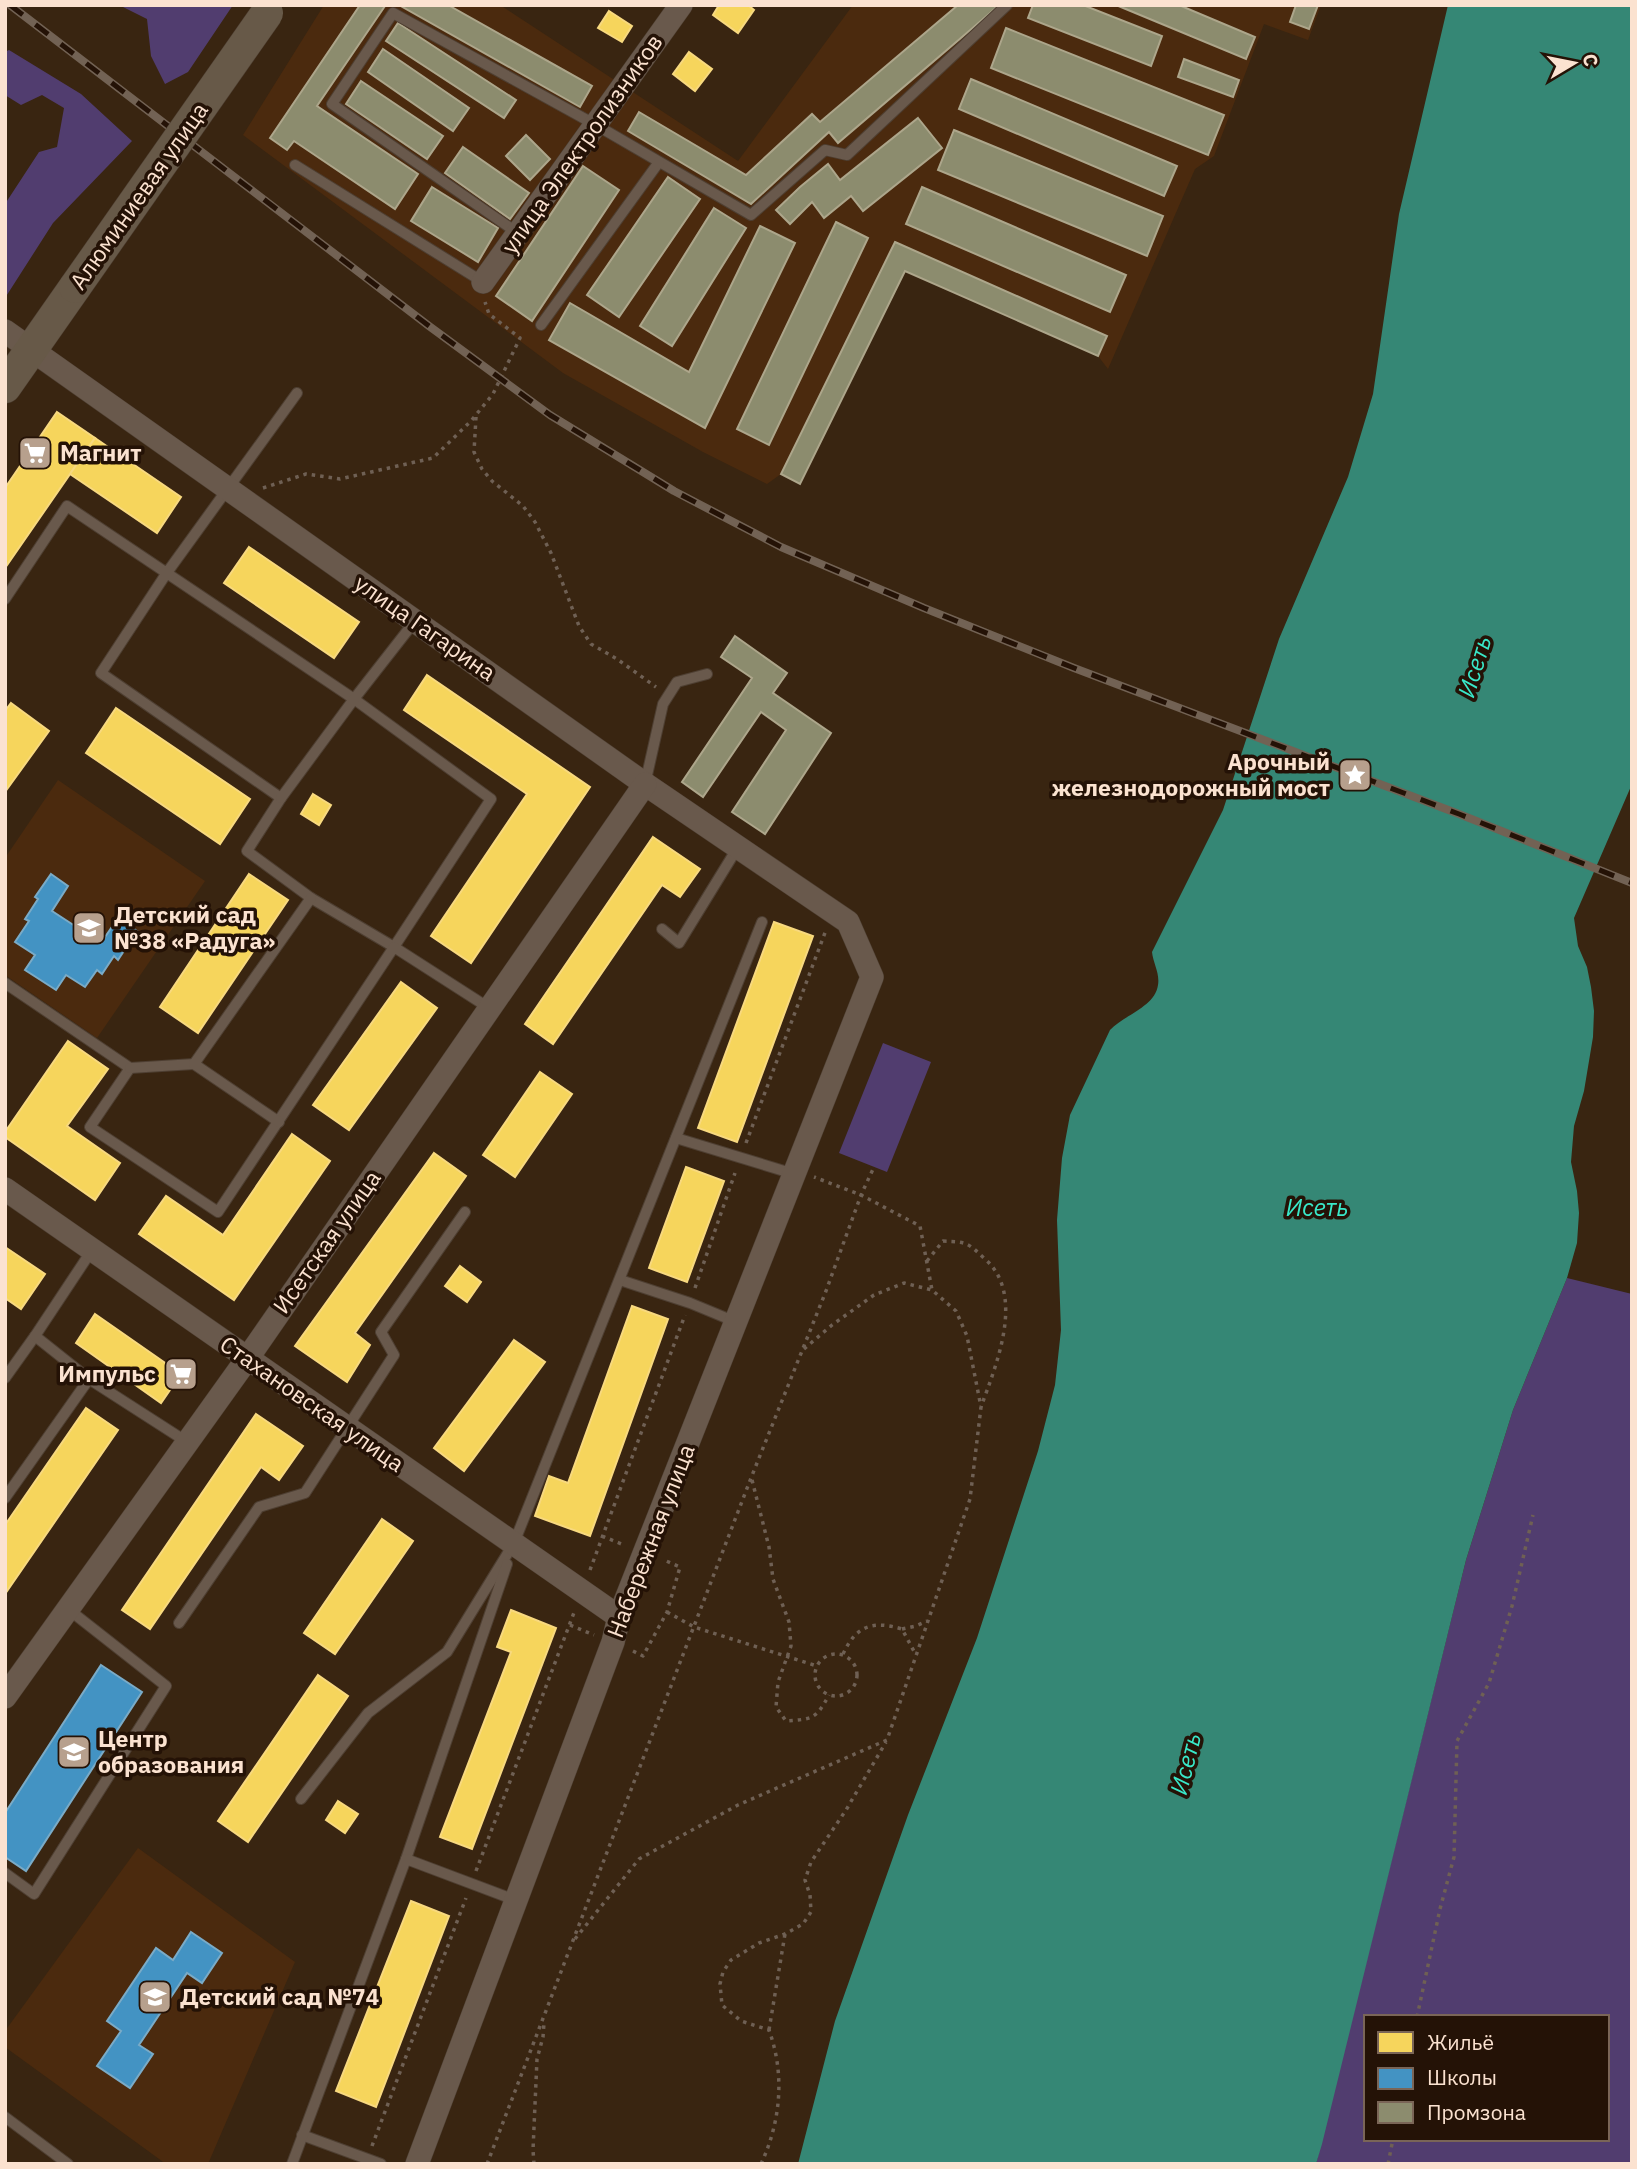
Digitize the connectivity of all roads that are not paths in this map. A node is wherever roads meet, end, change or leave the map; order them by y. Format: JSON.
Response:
{"nodes":[{"id":1,"x":681,"y":5,"type":"edge"},
{"id":2,"x":1007,"y":5,"type":"edge"},
{"id":3,"x":270,"y":9,"type":"edge"},
{"id":4,"x":596,"y":125,"type":"junction"},
{"id":5,"x":659,"y":162,"type":"junction"},
{"id":6,"x":295,"y":164,"type":"dead end"},
{"id":7,"x":519,"y":234,"type":"junction"},
{"id":8,"x":483,"y":282,"type":"joint"},
{"id":9,"x":541,"y":325,"type":"dead end"},
{"id":10,"x":5,"y":331,"type":"edge"},
{"id":11,"x":31,"y":349,"type":"junction"},
{"id":12,"x":5,"y":387,"type":"edge"},
{"id":13,"x":297,"y":393,"type":"dead end"},
{"id":14,"x":234,"y":493,"type":"junction"},
{"id":15,"x":166,"y":574,"type":"junction"},
{"id":16,"x":5,"y":599,"type":"edge"},
{"id":17,"x":415,"y":621,"type":"junction"},
{"id":18,"x":707,"y":674,"type":"dead end"},
{"id":19,"x":354,"y":699,"type":"junction"},
{"id":20,"x":645,"y":784,"type":"junction"},
{"id":21,"x":281,"y":799,"type":"junction"},
{"id":22,"x":738,"y":848,"type":"junction"},
{"id":23,"x":311,"y":898,"type":"junction"},
{"id":24,"x":762,"y":922,"type":"dead end"},
{"id":25,"x":837,"y":925,"type":"joint"},
{"id":26,"x":662,"y":929,"type":"dead end"},
{"id":27,"x":394,"y":947,"type":"junction"},
{"id":28,"x":5,"y":983,"type":"edge"},
{"id":29,"x":489,"y":1008,"type":"junction"},
{"id":30,"x":194,"y":1063,"type":"junction"},
{"id":31,"x":130,"y":1068,"type":"junction"},
{"id":32,"x":279,"y":1122,"type":"junction"},
{"id":33,"x":677,"y":1138,"type":"junction"},
{"id":34,"x":794,"y":1172,"type":"junction"},
{"id":35,"x":5,"y":1189,"type":"edge"},
{"id":36,"x":465,"y":1212,"type":"dead end"},
{"id":37,"x":92,"y":1250,"type":"junction"},
{"id":38,"x":620,"y":1280,"type":"junction"},
{"id":39,"x":736,"y":1322,"type":"junction"},
{"id":40,"x":35,"y":1336,"type":"junction"},
{"id":41,"x":247,"y":1359,"type":"junction"},
{"id":42,"x":5,"y":1378,"type":"edge"},
{"id":43,"x":89,"y":1379,"type":"junction"},
{"id":44,"x":346,"y":1427,"type":"junction"},
{"id":45,"x":187,"y":1442,"type":"junction"},
{"id":46,"x":5,"y":1498,"type":"edge"},
{"id":47,"x":514,"y":1544,"type":"junction"},
{"id":48,"x":68,"y":1609,"type":"junction"},
{"id":49,"x":620,"y":1617,"type":"junction"},
{"id":50,"x":179,"y":1623,"type":"dead end"},
{"id":51,"x":5,"y":1697,"type":"edge"},
{"id":52,"x":301,"y":1799,"type":"dead end"},
{"id":53,"x":406,"y":1859,"type":"junction"},
{"id":54,"x":5,"y":1873,"type":"edge"},
{"id":55,"x":515,"y":1900,"type":"junction"},
{"id":56,"x":5,"y":2117,"type":"edge"},
{"id":57,"x":302,"y":2135,"type":"junction"},
{"id":58,"x":68,"y":2164,"type":"edge"},
{"id":59,"x":292,"y":2164,"type":"edge"},
{"id":60,"x":381,"y":2164,"type":"edge"},
{"id":61,"x":418,"y":2164,"type":"edge"}],
"edges":[{"from":1,"to":4,"type":"street","name":"улица Электролизников"},
{"from":2,"to":5,"type":"lane"},
{"from":3,"to":11,"type":"main road","name":"Алюминиевая улица","bridge":true},
{"from":4,"to":5,"type":"lane"},
{"from":4,"to":7,"type":"street","name":"улица Электролизников"},
{"from":4,"to":7,"type":"lane"},
{"from":5,"to":9,"type":"lane"},
{"from":6,"to":8,"type":"lane"},
{"from":7,"to":8,"type":"street","name":"улица Электролизников"},
{"from":10,"to":11,"type":"street","name":"улица Гагарина"},
{"from":11,"to":12,"type":"main road","name":"Алюминиевая улица"},
{"from":11,"to":14,"type":"street","name":"улица Гагарина"},
{"from":13,"to":14,"type":"lane"},
{"from":14,"to":15,"type":"lane"},
{"from":14,"to":17,"type":"street","name":"улица Гагарина"},
{"from":15,"to":16,"type":"lane"},
{"from":15,"to":19,"type":"lane"},
{"from":15,"to":21,"type":"lane"},
{"from":17,"to":19,"type":"lane"},
{"from":17,"to":20,"type":"street","name":"улица Гагарина"},
{"from":18,"to":20,"type":"lane"},
{"from":19,"to":21,"type":"lane"},
{"from":19,"to":27,"type":"lane"},
{"from":20,"to":22,"type":"street","name":"улица Гагарина"},
{"from":20,"to":29,"type":"street","name":"Исетская улица"},
{"from":21,"to":23,"type":"lane"},
{"from":22,"to":25,"type":"street","name":"улица Гагарина"},
{"from":22,"to":26,"type":"lane"},
{"from":23,"to":27,"type":"lane"},
{"from":23,"to":30,"type":"lane"},
{"from":24,"to":33,"type":"lane"},
{"from":25,"to":34,"type":"street","name":"Набережная улица"},
{"from":27,"to":29,"type":"lane"},
{"from":27,"to":32,"type":"lane"},
{"from":28,"to":31,"type":"lane"},
{"from":29,"to":41,"type":"street","name":"Исетская улица"},
{"from":30,"to":31,"type":"lane"},
{"from":30,"to":32,"type":"lane"},
{"from":31,"to":32,"type":"lane"},
{"from":33,"to":34,"type":"lane"},
{"from":33,"to":38,"type":"lane"},
{"from":34,"to":39,"type":"street","name":"Набережная улица"},
{"from":35,"to":37,"type":"street","name":"Стахановская улица"},
{"from":36,"to":44,"type":"lane"},
{"from":37,"to":40,"type":"lane"},
{"from":37,"to":41,"type":"street","name":"Стахановская улица"},
{"from":38,"to":39,"type":"lane"},
{"from":38,"to":47,"type":"lane"},
{"from":39,"to":49,"type":"street","name":"Набережная улица"},
{"from":40,"to":42,"type":"lane"},
{"from":40,"to":43,"type":"lane"},
{"from":41,"to":44,"type":"street","name":"Стахановская улица"},
{"from":41,"to":45,"type":"street","name":"Исетская улица"},
{"from":43,"to":45,"type":"lane"},
{"from":43,"to":46,"type":"lane"},
{"from":44,"to":47,"type":"street","name":"Стахановская улица"},
{"from":44,"to":50,"type":"lane"},
{"from":45,"to":48,"type":"street","name":"Исетская улица"},
{"from":47,"to":49,"type":"street","name":"Стахановская улица"},
{"from":47,"to":52,"type":"lane"},
{"from":47,"to":53,"type":"lane"},
{"from":48,"to":51,"type":"street","name":"Исетская улица"},
{"from":48,"to":54,"type":"lane"},
{"from":49,"to":55,"type":"street","name":"Набережная улица"},
{"from":53,"to":55,"type":"lane"},
{"from":53,"to":57,"type":"lane"},
{"from":55,"to":61,"type":"street","name":"Набережная улица"},
{"from":56,"to":58,"type":"lane"},
{"from":57,"to":59,"type":"lane"},
{"from":57,"to":60,"type":"lane"}]}
